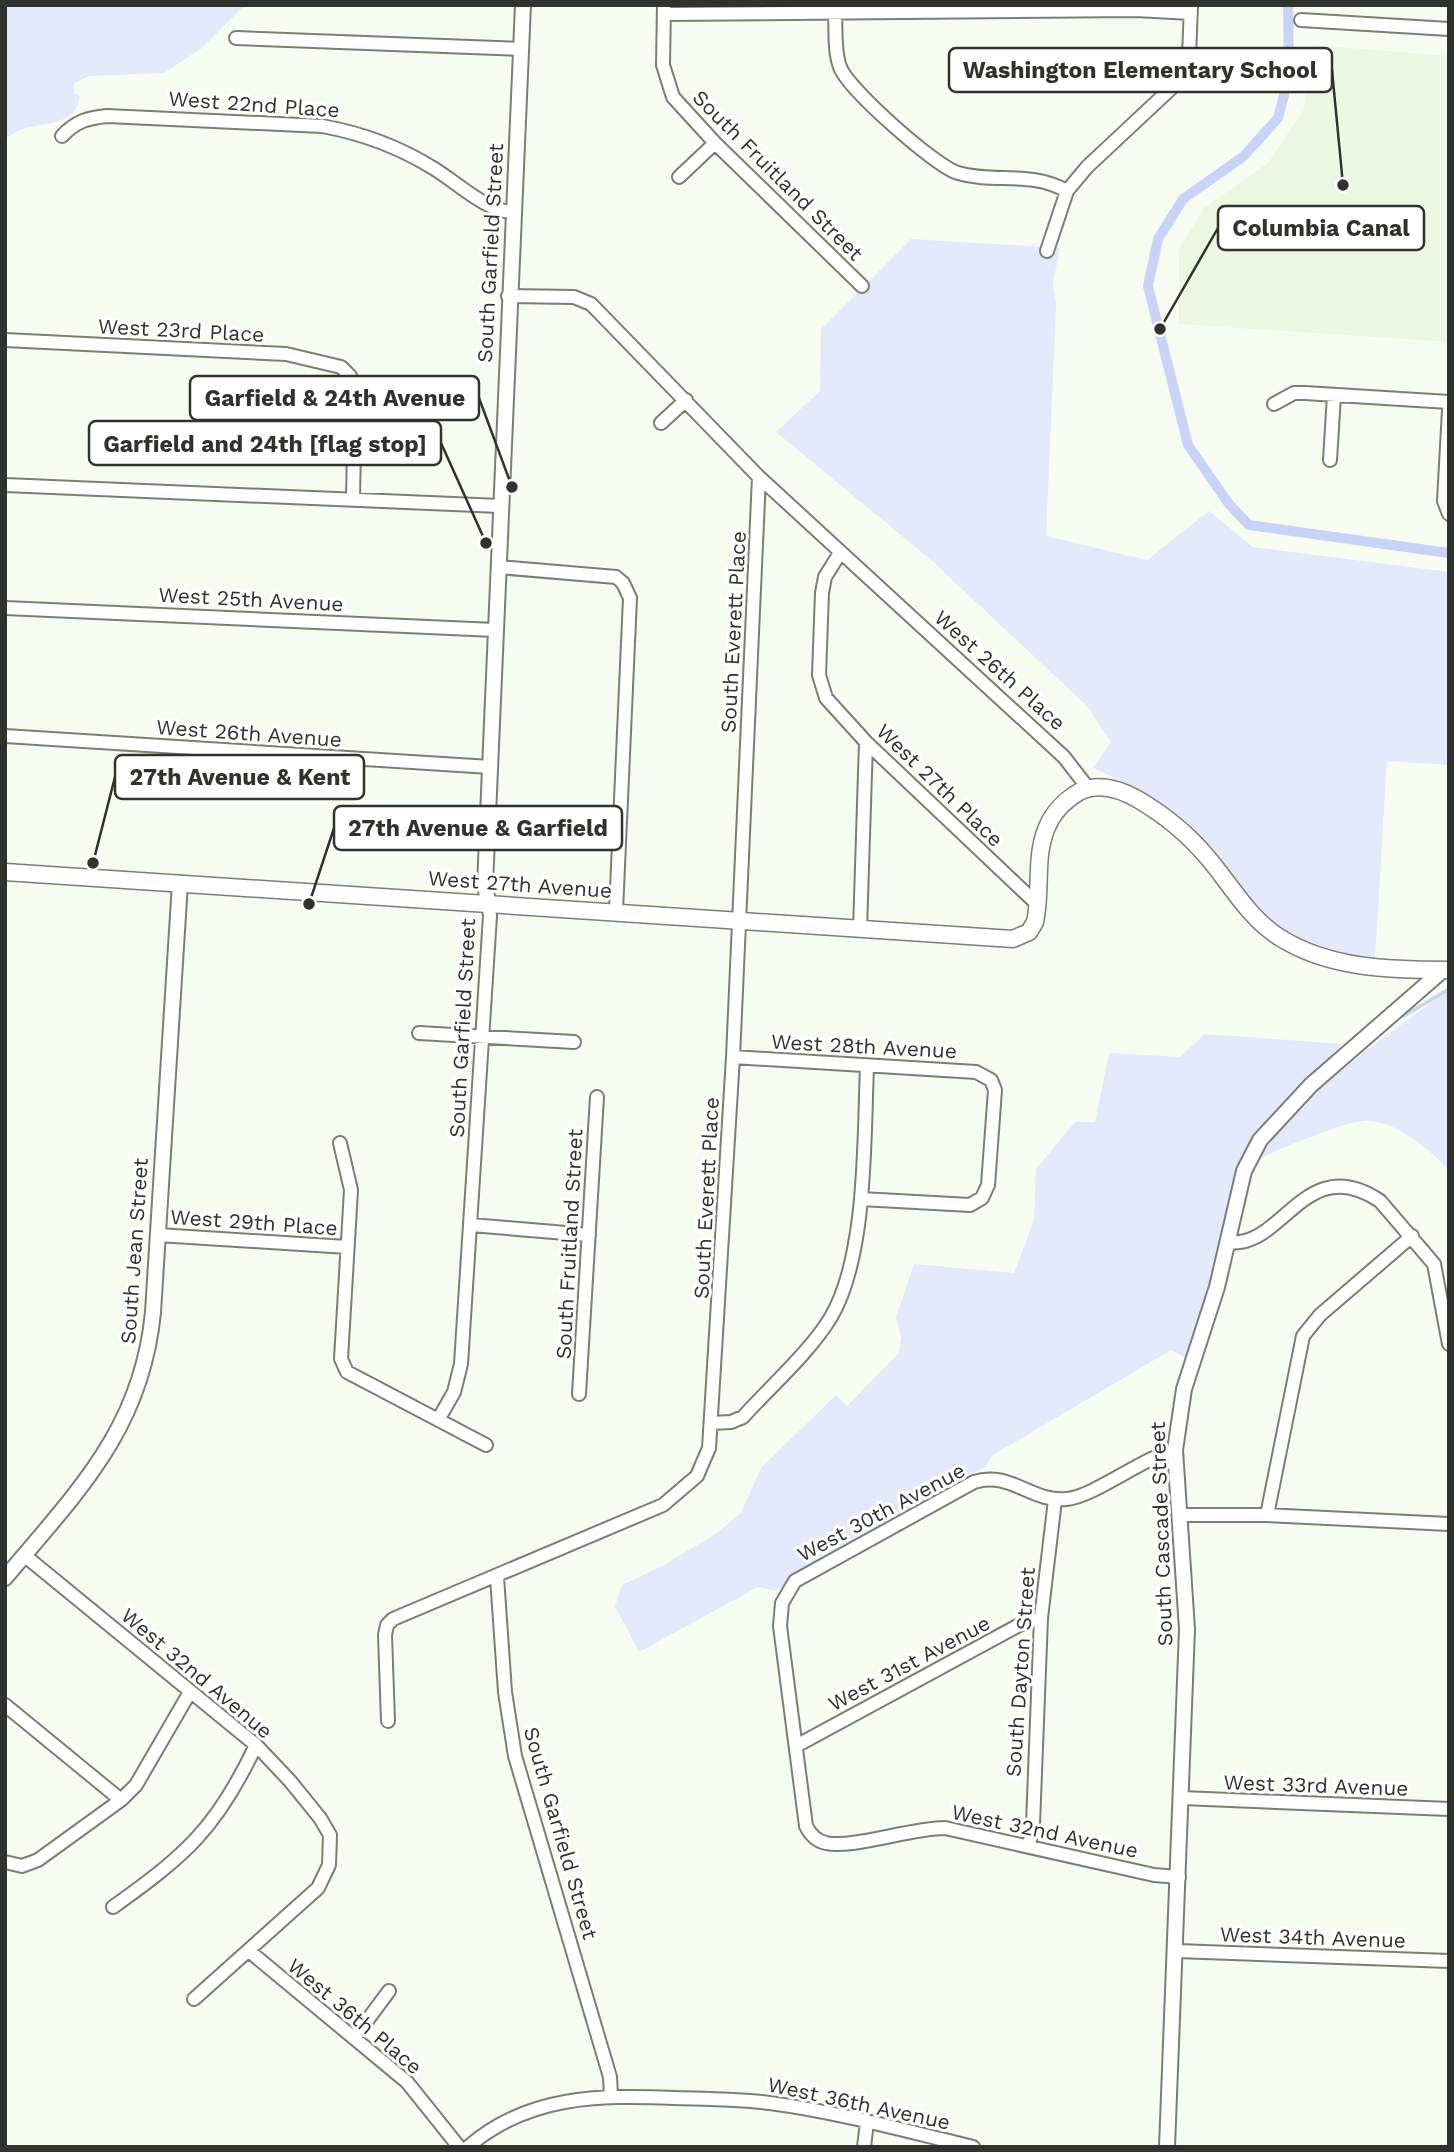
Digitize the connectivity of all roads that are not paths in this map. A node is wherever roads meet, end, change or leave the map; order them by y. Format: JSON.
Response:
{"nodes":[{"id":1,"x":523,"y":5,"type":"edge"},
{"id":2,"x":664,"y":9,"type":"edge"},
{"id":3,"x":1191,"y":9,"type":"edge"},
{"id":4,"x":835,"y":14,"type":"junction"},
{"id":5,"x":1301,"y":20,"type":"dead end"},
{"id":6,"x":1449,"y":29,"type":"edge"},
{"id":7,"x":236,"y":38,"type":"dead end"},
{"id":8,"x":521,"y":49,"type":"junction"},
{"id":9,"x":62,"y":136,"type":"dead end"},
{"id":10,"x":715,"y":144,"type":"junction"},
{"id":11,"x":679,"y":177,"type":"dead end"},
{"id":12,"x":1067,"y":191,"type":"junction"},
{"id":13,"x":512,"y":212,"type":"junction"},
{"id":14,"x":1046,"y":251,"type":"dead end"},
{"id":15,"x":862,"y":286,"type":"dead end"},
{"id":16,"x":508,"y":296,"type":"junction"},
{"id":17,"x":5,"y":340,"type":"edge"},
{"id":18,"x":1334,"y":394,"type":"junction"},
{"id":19,"x":687,"y":400,"type":"junction"},
{"id":20,"x":1449,"y":402,"type":"edge"},
{"id":21,"x":1274,"y":404,"type":"dead end"},
{"id":22,"x":1449,"y":411,"type":"edge"},
{"id":23,"x":661,"y":423,"type":"dead end"},
{"id":24,"x":1330,"y":460,"type":"dead end"},
{"id":25,"x":759,"y":477,"type":"junction"},
{"id":26,"x":5,"y":485,"type":"edge"},
{"id":27,"x":353,"y":500,"type":"junction"},
{"id":28,"x":500,"y":506,"type":"junction"},
{"id":29,"x":1449,"y":514,"type":"edge"},
{"id":30,"x":840,"y":553,"type":"junction"},
{"id":31,"x":498,"y":567,"type":"junction"},
{"id":32,"x":5,"y":608,"type":"edge"},
{"id":33,"x":495,"y":630,"type":"junction"},
{"id":34,"x":5,"y":736,"type":"edge"},
{"id":35,"x":866,"y":742,"type":"junction"},
{"id":36,"x":490,"y":767,"type":"junction"},
{"id":37,"x":1088,"y":788,"type":"junction"},
{"id":38,"x":5,"y":872,"type":"edge"},
{"id":39,"x":180,"y":883,"type":"junction"},
{"id":40,"x":488,"y":902,"type":"junction"},
{"id":41,"x":1037,"y":904,"type":"junction"},
{"id":42,"x":616,"y":912,"type":"junction"},
{"id":43,"x":740,"y":920,"type":"junction"},
{"id":44,"x":860,"y":930,"type":"junction"},
{"id":45,"x":1446,"y":970,"type":"edge"},
{"id":46,"x":419,"y":1033,"type":"dead end"},
{"id":47,"x":483,"y":1037,"type":"junction"},
{"id":48,"x":574,"y":1042,"type":"dead end"},
{"id":49,"x":733,"y":1057,"type":"junction"},
{"id":50,"x":867,"y":1066,"type":"junction"},
{"id":51,"x":597,"y":1097,"type":"dead end"},
{"id":52,"x":340,"y":1143,"type":"dead end"},
{"id":53,"x":861,"y":1199,"type":"junction"},
{"id":54,"x":471,"y":1225,"type":"junction"},
{"id":55,"x":158,"y":1235,"type":"junction"},
{"id":56,"x":589,"y":1235,"type":"junction"},
{"id":57,"x":1412,"y":1236,"type":"junction"},
{"id":58,"x":1227,"y":1242,"type":"junction"},
{"id":59,"x":347,"y":1247,"type":"junction"},
{"id":60,"x":1449,"y":1344,"type":"edge"},
{"id":61,"x":579,"y":1394,"type":"dead end"},
{"id":62,"x":438,"y":1420,"type":"junction"},
{"id":63,"x":712,"y":1423,"type":"junction"},
{"id":64,"x":486,"y":1445,"type":"dead end"},
{"id":65,"x":1175,"y":1450,"type":"junction"},
{"id":66,"x":1055,"y":1500,"type":"junction"},
{"id":67,"x":1181,"y":1515,"type":"junction"},
{"id":68,"x":1267,"y":1515,"type":"junction"},
{"id":69,"x":1449,"y":1524,"type":"edge"},
{"id":70,"x":24,"y":1555,"type":"junction"},
{"id":71,"x":497,"y":1577,"type":"junction"},
{"id":72,"x":5,"y":1578,"type":"edge"},
{"id":73,"x":1041,"y":1618,"type":"junction"},
{"id":74,"x":190,"y":1692,"type":"junction"},
{"id":75,"x":5,"y":1705,"type":"edge"},
{"id":76,"x":388,"y":1721,"type":"dead end"},
{"id":77,"x":256,"y":1745,"type":"junction"},
{"id":78,"x":796,"y":1746,"type":"junction"},
{"id":79,"x":1182,"y":1798,"type":"junction"},
{"id":80,"x":121,"y":1800,"type":"junction"},
{"id":81,"x":1449,"y":1810,"type":"edge"},
{"id":82,"x":1029,"y":1846,"type":"junction"},
{"id":83,"x":5,"y":1862,"type":"edge"},
{"id":84,"x":1178,"y":1877,"type":"junction"},
{"id":85,"x":113,"y":1907,"type":"dead end"},
{"id":86,"x":249,"y":1951,"type":"junction"},
{"id":87,"x":1177,"y":1951,"type":"junction"},
{"id":88,"x":1449,"y":1961,"type":"edge"},
{"id":89,"x":389,"y":1991,"type":"dead end"},
{"id":90,"x":194,"y":1998,"type":"dead end"},
{"id":91,"x":354,"y":2038,"type":"junction"},
{"id":92,"x":611,"y":2096,"type":"junction"},
{"id":93,"x":867,"y":2122,"type":"junction"},
{"id":94,"x":459,"y":2147,"type":"edge"},
{"id":95,"x":468,"y":2147,"type":"edge"},
{"id":96,"x":864,"y":2147,"type":"edge"},
{"id":97,"x":973,"y":2147,"type":"edge"},
{"id":98,"x":1167,"y":2147,"type":"edge"}],
"edges":[{"from":1,"to":8,"type":"street","name":"South Garfield Street"},
{"from":2,"to":4,"type":"street"},
{"from":2,"to":10,"type":"street","name":"South Fruitland Street"},
{"from":3,"to":4,"type":"street"},
{"from":3,"to":12,"type":"street"},
{"from":4,"to":12,"type":"street"},
{"from":5,"to":6,"type":"street"},
{"from":7,"to":8,"type":"street"},
{"from":8,"to":13,"type":"street","name":"South Garfield Street"},
{"from":9,"to":13,"type":"street","name":"West 22nd Place"},
{"from":10,"to":11,"type":"street"},
{"from":10,"to":15,"type":"street","name":"South Fruitland Street"},
{"from":12,"to":14,"type":"street"},
{"from":13,"to":16,"type":"street","name":"South Garfield Street"},
{"from":16,"to":19,"type":"street","name":"West 26th Place"},
{"from":16,"to":28,"type":"street","name":"South Garfield Street"},
{"from":17,"to":27,"type":"street","name":"West 23rd Place"},
{"from":18,"to":20,"type":"street"},
{"from":18,"to":21,"type":"street"},
{"from":18,"to":24,"type":"street"},
{"from":19,"to":23,"type":"street"},
{"from":19,"to":25,"type":"street","name":"West 26th Place"},
{"from":22,"to":29,"type":"street"},
{"from":25,"to":30,"type":"street","name":"West 26th Place"},
{"from":25,"to":43,"type":"street","name":"South Everett Place"},
{"from":26,"to":27,"type":"street"},
{"from":27,"to":28,"type":"street"},
{"from":28,"to":31,"type":"street","name":"South Garfield Street"},
{"from":30,"to":35,"type":"street","name":"West 27th Place"},
{"from":30,"to":37,"type":"street","name":"West 26th Place"},
{"from":31,"to":33,"type":"street","name":"South Garfield Street"},
{"from":31,"to":42,"type":"street"},
{"from":32,"to":33,"type":"street","name":"West 25th Avenue"},
{"from":33,"to":36,"type":"street","name":"South Garfield Street"},
{"from":34,"to":36,"type":"street","name":"West 26th Avenue"},
{"from":35,"to":41,"type":"street","name":"West 27th Place"},
{"from":35,"to":44,"type":"street"},
{"from":36,"to":40,"type":"street","name":"South Garfield Street"},
{"from":37,"to":41,"type":"main road"},
{"from":37,"to":45,"type":"main road"},
{"from":38,"to":39,"type":"main road","name":"West 27th Avenue"},
{"from":39,"to":40,"type":"main road","name":"West 27th Avenue"},
{"from":39,"to":55,"type":"street","name":"South Jean Street"},
{"from":40,"to":42,"type":"main road","name":"West 27th Avenue"},
{"from":40,"to":47,"type":"street","name":"South Garfield Street"},
{"from":41,"to":44,"type":"main road","name":"West 27th Avenue"},
{"from":42,"to":43,"type":"main road","name":"West 27th Avenue"},
{"from":43,"to":44,"type":"main road","name":"West 27th Avenue"},
{"from":43,"to":49,"type":"street","name":"South Everett Place"},
{"from":45,"to":58,"type":"street","name":"South Cascade Street"},
{"from":46,"to":47,"type":"street"},
{"from":47,"to":48,"type":"street"},
{"from":47,"to":54,"type":"street","name":"South Garfield Street"},
{"from":49,"to":50,"type":"street","name":"West 28th Avenue"},
{"from":49,"to":63,"type":"street","name":"South Everett Place"},
{"from":50,"to":53,"type":"street"},
{"from":50,"to":53,"type":"street","name":"West 28th Avenue"},
{"from":51,"to":56,"type":"street","name":"South Fruitland Street"},
{"from":52,"to":59,"type":"street"},
{"from":53,"to":63,"type":"street"},
{"from":54,"to":56,"type":"street"},
{"from":54,"to":62,"type":"street","name":"South Garfield Street"},
{"from":55,"to":59,"type":"street","name":"West 29th Place"},
{"from":55,"to":70,"type":"street","name":"South Jean Street"},
{"from":56,"to":61,"type":"street","name":"South Fruitland Street"},
{"from":57,"to":58,"type":"street"},
{"from":57,"to":60,"type":"street"},
{"from":57,"to":68,"type":"street"},
{"from":58,"to":65,"type":"street","name":"South Cascade Street"},
{"from":59,"to":62,"type":"street"},
{"from":62,"to":64,"type":"street"},
{"from":63,"to":71,"type":"street","name":"South Everett Place"},
{"from":65,"to":66,"type":"street"},
{"from":65,"to":67,"type":"street","name":"South Cascade Street"},
{"from":66,"to":73,"type":"street","name":"South Dayton Street"},
{"from":66,"to":78,"type":"street","name":"West 30th Avenue"},
{"from":67,"to":68,"type":"street"},
{"from":67,"to":79,"type":"street","name":"South Cascade Street"},
{"from":68,"to":69,"type":"street"},
{"from":70,"to":72,"type":"street","name":"South Jean Street"},
{"from":70,"to":74,"type":"street","name":"West 32nd Avenue"},
{"from":71,"to":76,"type":"street","name":"South Everett Place"},
{"from":71,"to":92,"type":"street","name":"South Garfield Street"},
{"from":73,"to":78,"type":"street","name":"West 31st Avenue"},
{"from":73,"to":82,"type":"street","name":"South Dayton Street"},
{"from":74,"to":77,"type":"street","name":"West 32nd Avenue"},
{"from":74,"to":80,"type":"street"},
{"from":75,"to":80,"type":"street"},
{"from":77,"to":85,"type":"street"},
{"from":77,"to":86,"type":"street","name":"West 32nd Avenue"},
{"from":78,"to":82,"type":"street","name":"West 32nd Avenue"},
{"from":79,"to":81,"type":"street","name":"West 33rd Avenue"},
{"from":79,"to":84,"type":"street","name":"South Cascade Street"},
{"from":80,"to":83,"type":"street"},
{"from":82,"to":84,"type":"street","name":"West 32nd Avenue"},
{"from":84,"to":87,"type":"street","name":"South Cascade Street"},
{"from":86,"to":90,"type":"street"},
{"from":86,"to":91,"type":"street","name":"West 36th Place"},
{"from":87,"to":88,"type":"street","name":"West 34th Avenue"},
{"from":87,"to":98,"type":"street","name":"South Cascade Street"},
{"from":89,"to":91,"type":"street"},
{"from":91,"to":94,"type":"street","name":"West 36th Place"},
{"from":92,"to":93,"type":"street","name":"West 36th Avenue"},
{"from":92,"to":95,"type":"street","name":"West 36th Avenue"},
{"from":93,"to":96,"type":"street"},
{"from":93,"to":97,"type":"street","name":"West 36th Avenue"}]}
